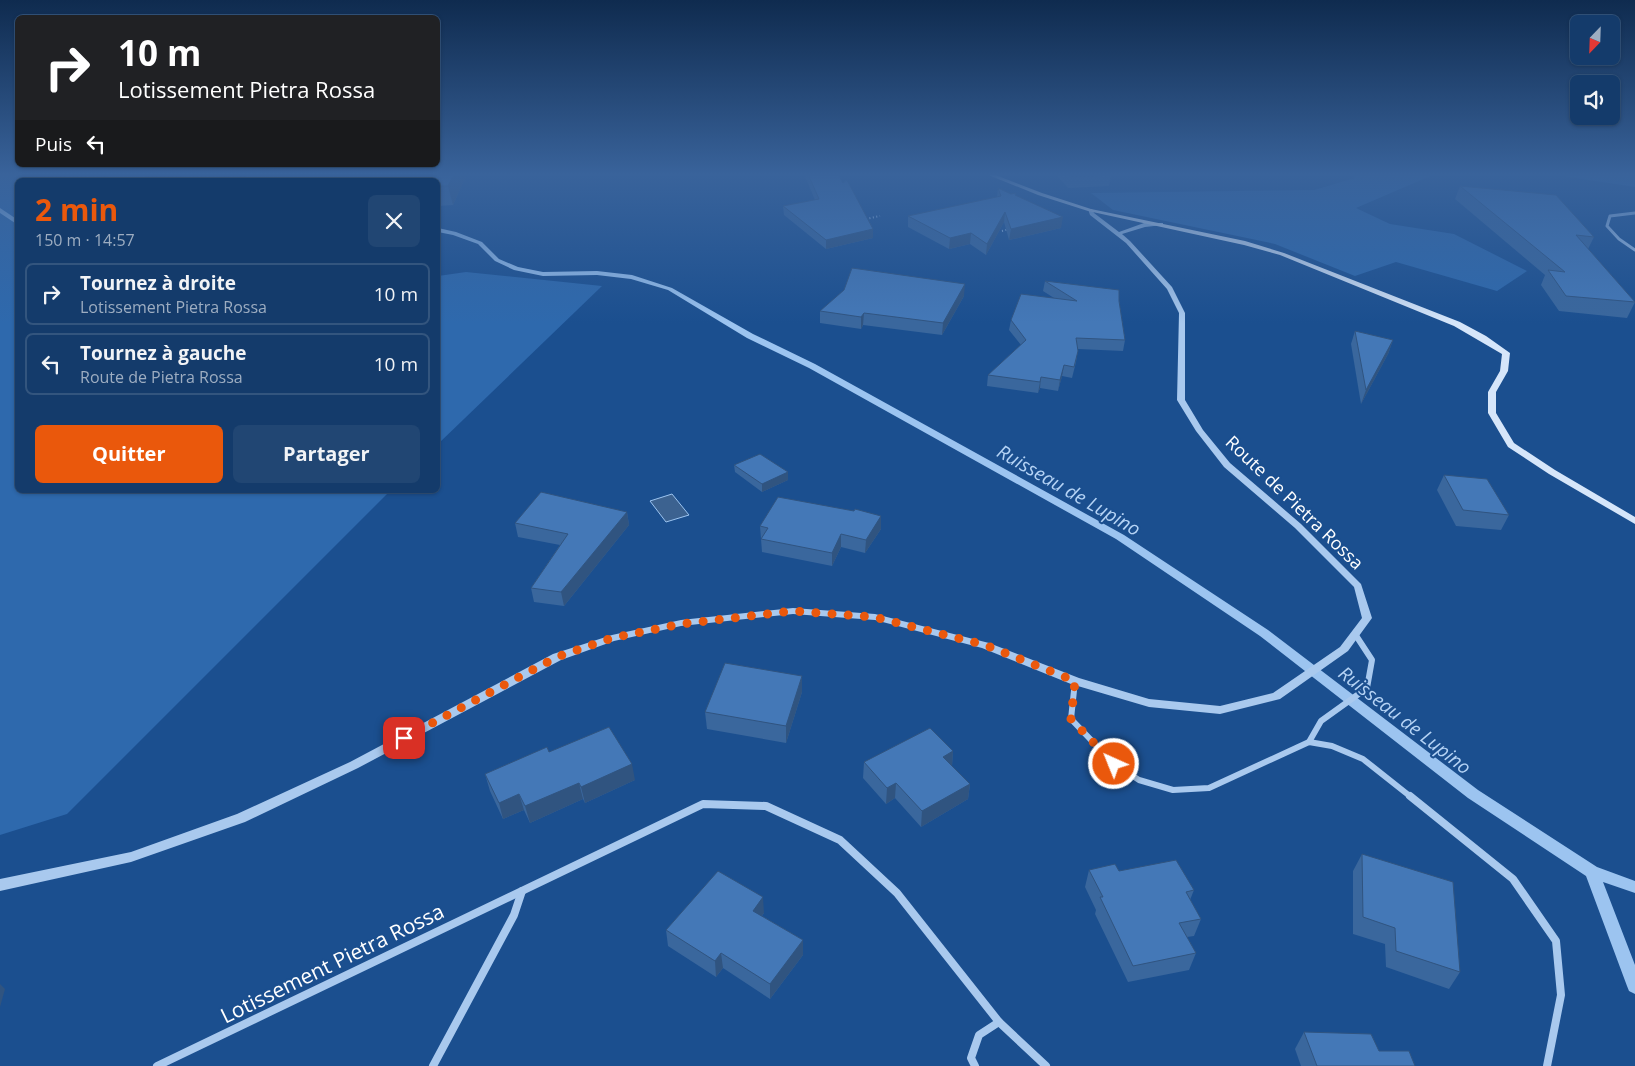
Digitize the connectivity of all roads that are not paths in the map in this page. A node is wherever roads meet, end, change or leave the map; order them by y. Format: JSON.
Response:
{"nodes":[{"id":1,"x":1105,"y":224,"type":"edge"},
{"id":2,"x":1162,"y":224,"type":"joint"},
{"id":3,"x":1608,"y":224,"type":"edge"},
{"id":4,"x":1118,"y":234,"type":"junction"},
{"id":5,"x":1635,"y":250,"type":"edge"},
{"id":6,"x":1635,"y":521,"type":"edge"},
{"id":7,"x":1355,"y":634,"type":"junction"},
{"id":8,"x":1075,"y":681,"type":"junction"},
{"id":9,"x":1276,"y":696,"type":"joint"},
{"id":10,"x":1309,"y":742,"type":"junction"},
{"id":11,"x":0,"y":885,"type":"edge"},
{"id":12,"x":522,"y":891,"type":"junction"},
{"id":13,"x":999,"y":1022,"type":"junction"},
{"id":14,"x":157,"y":1066,"type":"edge"},
{"id":15,"x":433,"y":1066,"type":"edge"},
{"id":16,"x":975,"y":1066,"type":"edge"},
{"id":17,"x":1046,"y":1066,"type":"edge"},
{"id":18,"x":1547,"y":1066,"type":"edge"}],
"edges":[{"from":1,"to":4,"type":"street","name":"Route de Pietra Rossa"},
{"from":2,"to":4,"type":"street"},
{"from":2,"to":6,"type":"main road"},
{"from":3,"to":5,"type":"street"},
{"from":4,"to":7,"type":"street","name":"Route de Pietra Rossa"},
{"from":7,"to":9,"type":"street","name":"Route de Pietra Rossa"},
{"from":7,"to":10,"type":"street"},
{"from":8,"to":9,"type":"street","name":"Route de Pietra Rossa"},
{"from":8,"to":10,"type":"street"},
{"from":8,"to":11,"type":"street","name":"Route de Pietra Rossa"},
{"from":10,"to":18,"type":"street"},
{"from":12,"to":13,"type":"street","name":"Lotissement Pietra Rossa"},
{"from":12,"to":14,"type":"street","name":"Lotissement Pietra Rossa"},
{"from":12,"to":15,"type":"street"},
{"from":13,"to":16,"type":"street"},
{"from":13,"to":17,"type":"street","name":"Lotissement Pietra Rossa"}]}
